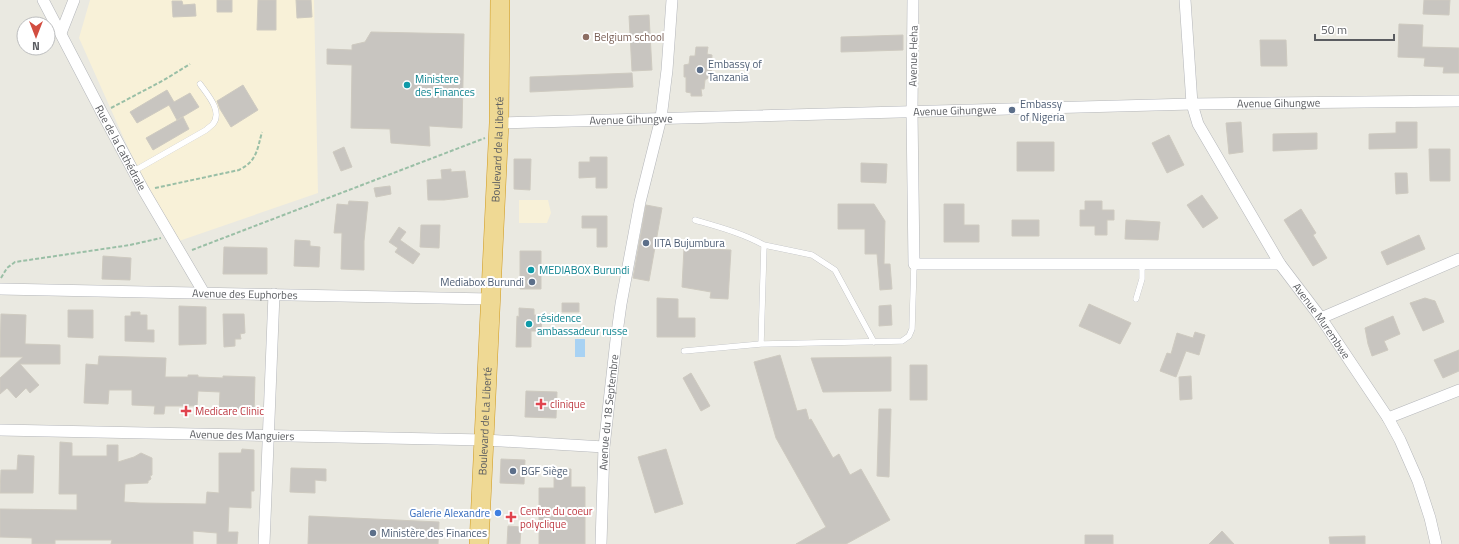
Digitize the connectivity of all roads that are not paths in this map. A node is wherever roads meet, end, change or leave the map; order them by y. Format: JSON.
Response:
{"nodes":[{"id":1,"x":43,"y":0,"type":"edge"},
{"id":2,"x":74,"y":0,"type":"edge"},
{"id":3,"x":500,"y":0,"type":"edge"},
{"id":4,"x":672,"y":0,"type":"edge"},
{"id":5,"x":914,"y":0,"type":"edge"},
{"id":6,"x":1185,"y":0,"type":"edge"},
{"id":7,"x":61,"y":33,"type":"junction"},
{"id":8,"x":200,"y":84,"type":"dead end"},
{"id":9,"x":1459,"y":101,"type":"edge"},
{"id":10,"x":1192,"y":104,"type":"junction"},
{"id":11,"x":912,"y":112,"type":"junction"},
{"id":12,"x":661,"y":118,"type":"junction"},
{"id":13,"x":499,"y":128,"type":"junction"},
{"id":14,"x":134,"y":171,"type":"junction"},
{"id":15,"x":696,"y":220,"type":"dead end"},
{"id":16,"x":764,"y":245,"type":"junction"},
{"id":17,"x":1459,"y":260,"type":"edge"},
{"id":18,"x":914,"y":264,"type":"junction"},
{"id":19,"x":1280,"y":264,"type":"junction"},
{"id":20,"x":1142,"y":265,"type":"junction"},
{"id":21,"x":0,"y":289,"type":"edge"},
{"id":22,"x":204,"y":293,"type":"junction"},
{"id":23,"x":274,"y":294,"type":"junction"},
{"id":24,"x":490,"y":299,"type":"junction"},
{"id":25,"x":1136,"y":299,"type":"dead end"},
{"id":26,"x":1321,"y":318,"type":"junction"},
{"id":27,"x":874,"y":342,"type":"junction"},
{"id":28,"x":761,"y":344,"type":"junction"},
{"id":29,"x":684,"y":351,"type":"dead end"},
{"id":30,"x":1459,"y":390,"type":"edge"},
{"id":31,"x":1388,"y":418,"type":"junction"},
{"id":32,"x":0,"y":430,"type":"edge"},
{"id":33,"x":268,"y":435,"type":"junction"},
{"id":34,"x":485,"y":440,"type":"junction"},
{"id":35,"x":604,"y":447,"type":"junction"},
{"id":36,"x":264,"y":544,"type":"edge"},
{"id":37,"x":480,"y":544,"type":"edge"},
{"id":38,"x":601,"y":544,"type":"edge"},
{"id":39,"x":1436,"y":544,"type":"edge"}],
"edges":[{"from":1,"to":7,"type":"street","name":"Rue de la Cathédrale"},
{"from":2,"to":7,"type":"street"},
{"from":3,"to":13,"type":"highway","name":"Boulevard de la Liberté"},
{"from":4,"to":12,"type":"street","name":"Avenue du 18 Septembre"},
{"from":5,"to":11,"type":"street","name":"Avenue Heha"},
{"from":6,"to":10,"type":"street","name":"Avenue Murembwe"},
{"from":7,"to":14,"type":"street","name":"Rue de la Cathédrale"},
{"from":8,"to":14,"type":"lane"},
{"from":9,"to":10,"type":"street","name":"Avenue Gihungwe"},
{"from":10,"to":11,"type":"street","name":"Avenue Gihungwe"},
{"from":10,"to":19,"type":"street","name":"Avenue Murembwe"},
{"from":11,"to":12,"type":"street","name":"Avenue Gihungwe"},
{"from":11,"to":18,"type":"street","name":"Avenue Heha"},
{"from":12,"to":13,"type":"street","name":"Avenue Gihungwe"},
{"from":12,"to":35,"type":"street","name":"Avenue du 18 Septembre"},
{"from":13,"to":24,"type":"highway","name":"Boulevard de la Liberté"},
{"from":14,"to":22,"type":"street","name":"Rue de la Cathédrale"},
{"from":15,"to":16,"type":"lane"},
{"from":16,"to":27,"type":"lane"},
{"from":16,"to":28,"type":"lane"},
{"from":17,"to":26,"type":"street"},
{"from":18,"to":20,"type":"street"},
{"from":18,"to":27,"type":"lane"},
{"from":19,"to":20,"type":"street"},
{"from":19,"to":26,"type":"street","name":"Avenue Murembwe"},
{"from":20,"to":25,"type":"lane"},
{"from":21,"to":22,"type":"street","name":"Avenue des Euphorbes"},
{"from":22,"to":23,"type":"street","name":"Avenue des Euphorbes"},
{"from":23,"to":24,"type":"street","name":"Avenue des Euphorbes"},
{"from":23,"to":33,"type":"street"},
{"from":24,"to":34,"type":"highway","name":"Boulevard de La Liberté"},
{"from":26,"to":31,"type":"street","name":"Avenue Murembwe"},
{"from":27,"to":28,"type":"lane"},
{"from":28,"to":29,"type":"lane"},
{"from":30,"to":31,"type":"street"},
{"from":31,"to":39,"type":"street","name":"Avenue Murembwe"},
{"from":32,"to":33,"type":"street","name":"Avenue des Manguiers"},
{"from":33,"to":34,"type":"street","name":"Avenue des Manguiers"},
{"from":33,"to":36,"type":"street"},
{"from":34,"to":35,"type":"street","name":"Avenue des Manguiers"},
{"from":34,"to":37,"type":"highway","name":"Boulevard de La Liberté"},
{"from":35,"to":38,"type":"street","name":"Avenue du 18 Septembre"}]}
